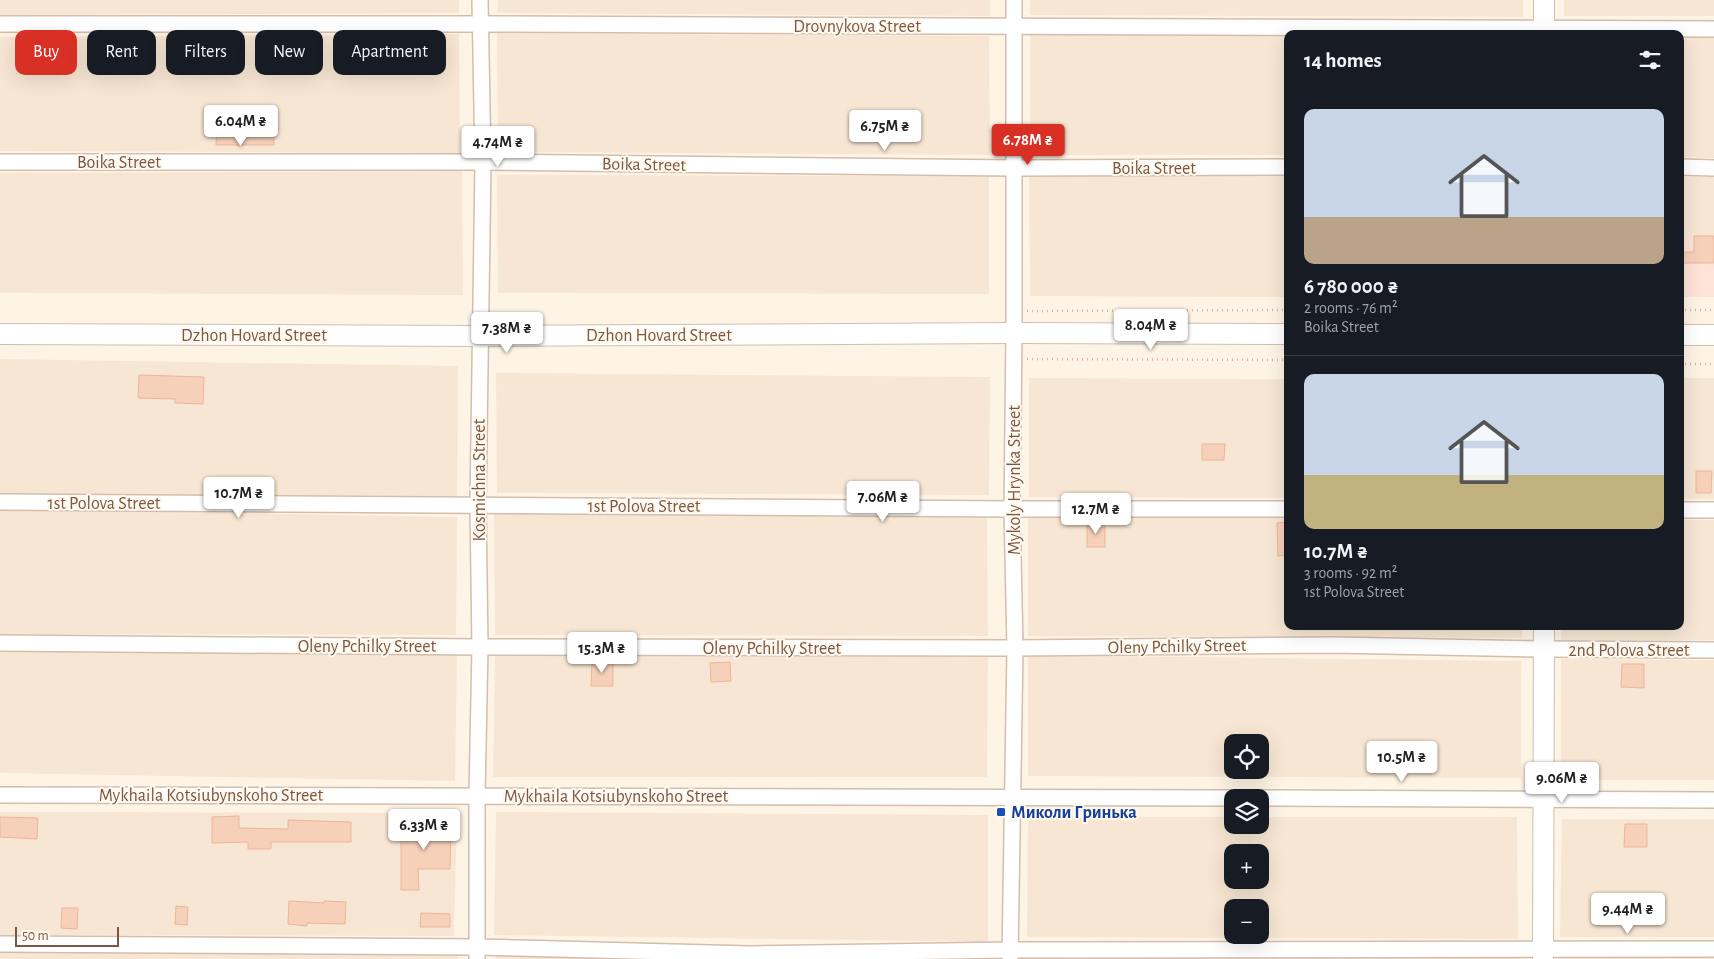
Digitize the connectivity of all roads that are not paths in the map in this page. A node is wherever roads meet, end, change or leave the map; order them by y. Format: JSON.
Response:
{"nodes":[{"id":1,"x":480,"y":0,"type":"edge"},
{"id":2,"x":1014,"y":0,"type":"edge"},
{"id":3,"x":1544,"y":0,"type":"edge"},
{"id":4,"x":0,"y":24,"type":"edge"},
{"id":5,"x":481,"y":24,"type":"junction"},
{"id":6,"x":1014,"y":26,"type":"junction"},
{"id":7,"x":1714,"y":29,"type":"edge"},
{"id":8,"x":1367,"y":30,"type":"edge"},
{"id":9,"x":1544,"y":30,"type":"edge"},
{"id":10,"x":1657,"y":30,"type":"edge"},
{"id":11,"x":0,"y":162,"type":"edge"},
{"id":12,"x":483,"y":162,"type":"junction"},
{"id":13,"x":1284,"y":167,"type":"edge"},
{"id":14,"x":1684,"y":167,"type":"edge"},
{"id":15,"x":1013,"y":168,"type":"junction"},
{"id":16,"x":1714,"y":168,"type":"edge"},
{"id":17,"x":1014,"y":333,"type":"junction"},
{"id":18,"x":0,"y":334,"type":"edge"},
{"id":19,"x":1284,"y":334,"type":"edge"},
{"id":20,"x":1684,"y":335,"type":"edge"},
{"id":21,"x":1714,"y":335,"type":"edge"},
{"id":22,"x":480,"y":336,"type":"junction"},
{"id":23,"x":0,"y":502,"type":"edge"},
{"id":24,"x":478,"y":505,"type":"junction"},
{"id":25,"x":1012,"y":509,"type":"junction"},
{"id":26,"x":1284,"y":509,"type":"edge"},
{"id":27,"x":1684,"y":510,"type":"edge"},
{"id":28,"x":1714,"y":510,"type":"edge"},
{"id":29,"x":1544,"y":630,"type":"edge"},
{"id":30,"x":0,"y":643,"type":"edge"},
{"id":31,"x":480,"y":647,"type":"junction"},
{"id":32,"x":1015,"y":648,"type":"junction"},
{"id":33,"x":1544,"y":649,"type":"junction"},
{"id":34,"x":1714,"y":650,"type":"edge"},
{"id":35,"x":0,"y":795,"type":"edge"},
{"id":36,"x":477,"y":796,"type":"junction"},
{"id":37,"x":1013,"y":798,"type":"junction"},
{"id":38,"x":1224,"y":798,"type":"edge"},
{"id":39,"x":1269,"y":798,"type":"edge"},
{"id":40,"x":1544,"y":799,"type":"junction"},
{"id":41,"x":1714,"y":800,"type":"edge"},
{"id":42,"x":0,"y":944,"type":"edge"},
{"id":43,"x":1714,"y":949,"type":"edge"},
{"id":44,"x":477,"y":953,"type":"edge"},
{"id":45,"x":1010,"y":954,"type":"edge"},
{"id":46,"x":1543,"y":954,"type":"edge"}],
"edges":[{"from":1,"to":5,"type":"street","name":"Kosmichna Street"},
{"from":2,"to":6,"type":"street","name":"Mykoly Hrynka Street"},
{"from":3,"to":9,"type":"street"},
{"from":4,"to":5,"type":"street","name":"Drovnykova Street"},
{"from":5,"to":6,"type":"street","name":"Drovnykova Street"},
{"from":5,"to":12,"type":"street","name":"Kosmichna Street"},
{"from":6,"to":8,"type":"street","name":"Drovnykova Street"},
{"from":6,"to":15,"type":"street","name":"Mykoly Hrynka Street"},
{"from":7,"to":10,"type":"street","name":"Drovnykova Street"},
{"from":11,"to":12,"type":"street","name":"Boika Street"},
{"from":12,"to":15,"type":"street","name":"Boika Street"},
{"from":12,"to":22,"type":"street","name":"Kosmichna Street"},
{"from":13,"to":15,"type":"street","name":"Boika Street"},
{"from":14,"to":16,"type":"street"},
{"from":15,"to":17,"type":"street","name":"Mykoly Hrynka Street"},
{"from":17,"to":19,"type":"street","name":"Dzhon Hovard Street"},
{"from":17,"to":22,"type":"street","name":"Dzhon Hovard Street"},
{"from":17,"to":25,"type":"street","name":"Mykoly Hrynka Street"},
{"from":18,"to":22,"type":"street","name":"Dzhon Hovard Street"},
{"from":20,"to":21,"type":"street"},
{"from":22,"to":24,"type":"street","name":"Kosmichna Street"},
{"from":23,"to":24,"type":"street","name":"1st Polova Street"},
{"from":24,"to":25,"type":"street","name":"1st Polova Street"},
{"from":24,"to":31,"type":"street","name":"Kosmichna Street"},
{"from":25,"to":26,"type":"street","name":"1st Polova Street"},
{"from":25,"to":32,"type":"street","name":"Mykoly Hrynka Street"},
{"from":27,"to":28,"type":"street"},
{"from":29,"to":33,"type":"street"},
{"from":30,"to":31,"type":"street","name":"Oleny Pchilky Street"},
{"from":31,"to":32,"type":"street","name":"Oleny Pchilky Street"},
{"from":31,"to":36,"type":"street","name":"Kosmichna Street"},
{"from":32,"to":33,"type":"street","name":"Oleny Pchilky Street"},
{"from":32,"to":37,"type":"street","name":"Mykoly Hrynka Street"},
{"from":33,"to":34,"type":"street","name":"2nd Polova Street"},
{"from":33,"to":40,"type":"street"},
{"from":35,"to":36,"type":"street","name":"Mykhaila Kotsiubynskoho Street"},
{"from":36,"to":37,"type":"street","name":"Mykhaila Kotsiubynskoho Street"},
{"from":36,"to":44,"type":"street","name":"Kosmichna Street"},
{"from":37,"to":38,"type":"street","name":"Mykhaila Kotsiubynskoho Street"},
{"from":37,"to":45,"type":"street","name":"Mykoly Hrynka Street"},
{"from":39,"to":40,"type":"street"},
{"from":40,"to":41,"type":"street"},
{"from":40,"to":46,"type":"street"},
{"from":42,"to":44,"type":"street"},
{"from":43,"to":46,"type":"street"},
{"from":44,"to":45,"type":"street"},
{"from":45,"to":46,"type":"street"}]}
